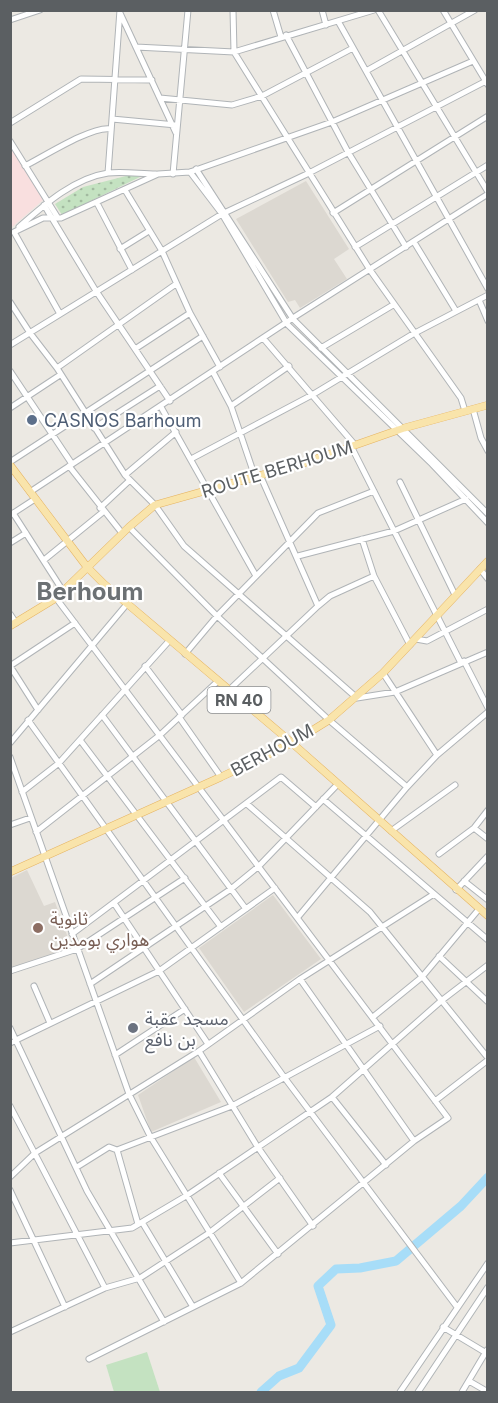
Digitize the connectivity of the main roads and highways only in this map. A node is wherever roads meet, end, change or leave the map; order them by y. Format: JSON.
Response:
{"nodes":[{"id":1,"x":488,"y":405,"type":"edge"},
{"id":2,"x":10,"y":463,"type":"edge"},
{"id":3,"x":488,"y":561,"type":"edge"},
{"id":4,"x":87,"y":567,"type":"junction"},
{"id":5,"x":13,"y":625,"type":"edge"},
{"id":6,"x":292,"y":743,"type":"junction"},
{"id":7,"x":10,"y":872,"type":"edge"},
{"id":8,"x":488,"y":916,"type":"edge"}],
"edges":[{"from":1,"to":4,"type":"main road","name":"ROUTE BERHOUM"},
{"from":2,"to":4,"type":"main road","number":"RN 40"},
{"from":3,"to":6,"type":"main road","name":"BERHOUM"},
{"from":4,"to":5,"type":"main road","name":"ROUTE BERHOUM"},
{"from":4,"to":6,"type":"main road","number":"RN 40"},
{"from":6,"to":7,"type":"main road","name":"BERHOUM"},
{"from":6,"to":8,"type":"main road","number":"RN 40"}]}
